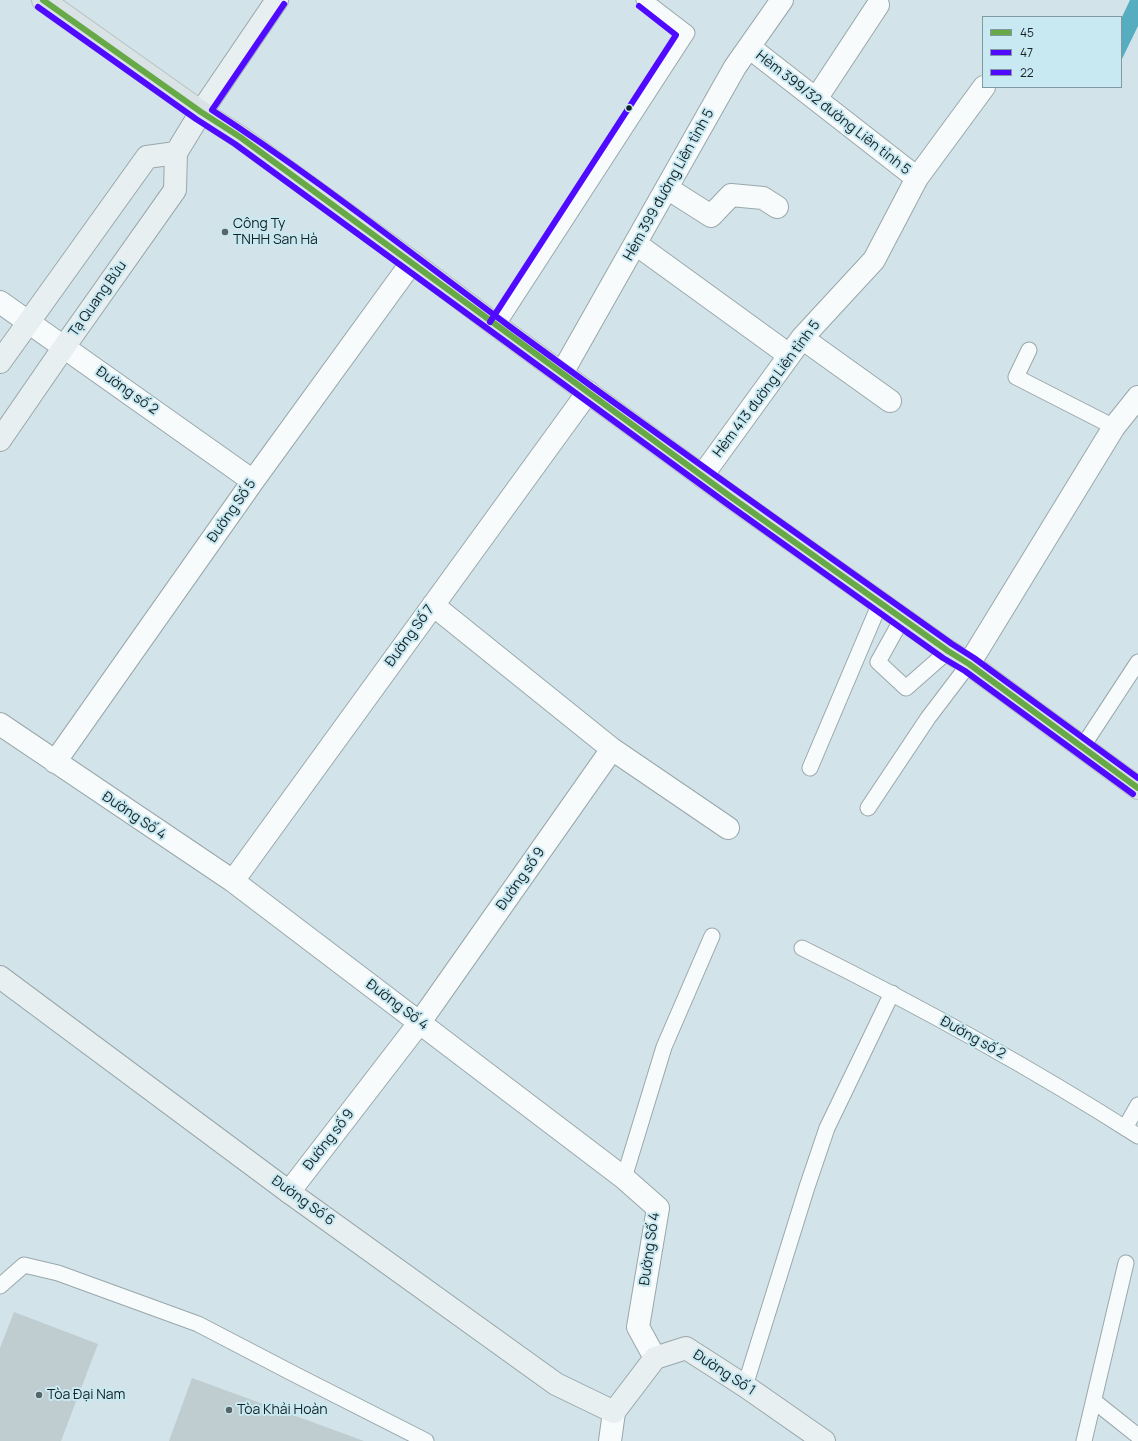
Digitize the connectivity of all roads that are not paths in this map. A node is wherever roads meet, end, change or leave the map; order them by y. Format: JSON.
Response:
{"nodes":[{"id":1,"x":43,"y":0,"type":"edge"},
{"id":2,"x":276,"y":0,"type":"edge"},
{"id":3,"x":644,"y":0,"type":"edge"},
{"id":4,"x":782,"y":0,"type":"edge"},
{"id":5,"x":878,"y":6,"type":"dead end"},
{"id":6,"x":749,"y":47,"type":"junction"},
{"id":7,"x":983,"y":88,"type":"edge"},
{"id":8,"x":816,"y":99,"type":"junction"},
{"id":9,"x":201,"y":112,"type":"junction"},
{"id":10,"x":176,"y":154,"type":"junction"},
{"id":11,"x":916,"y":178,"type":"junction"},
{"id":12,"x":667,"y":188,"type":"junction"},
{"id":13,"x":777,"y":207,"type":"dead end"},
{"id":14,"x":636,"y":244,"type":"junction"},
{"id":15,"x":412,"y":262,"type":"junction"},
{"id":16,"x":0,"y":302,"type":"edge"},
{"id":17,"x":29,"y":322,"type":"junction"},
{"id":18,"x":497,"y":326,"type":"junction"},
{"id":19,"x":796,"y":346,"type":"junction"},
{"id":20,"x":64,"y":347,"type":"junction"},
{"id":21,"x":1029,"y":350,"type":"dead end"},
{"id":22,"x":0,"y":362,"type":"edge"},
{"id":23,"x":562,"y":373,"type":"junction"},
{"id":24,"x":588,"y":392,"type":"junction"},
{"id":25,"x":1138,"y":397,"type":"edge"},
{"id":26,"x":890,"y":400,"type":"dead end"},
{"id":27,"x":1114,"y":427,"type":"junction"},
{"id":28,"x":0,"y":440,"type":"edge"},
{"id":29,"x":702,"y":476,"type":"junction"},
{"id":30,"x":254,"y":481,"type":"junction"},
{"id":31,"x":880,"y":603,"type":"junction"},
{"id":32,"x":433,"y":605,"type":"junction"},
{"id":33,"x":902,"y":619,"type":"junction"},
{"id":34,"x":948,"y":651,"type":"junction"},
{"id":35,"x":1138,"y":662,"type":"edge"},
{"id":36,"x":969,"y":664,"type":"junction"},
{"id":37,"x":0,"y":724,"type":"edge"},
{"id":38,"x":1083,"y":746,"type":"junction"},
{"id":39,"x":612,"y":748,"type":"junction"},
{"id":40,"x":54,"y":762,"type":"junction"},
{"id":41,"x":810,"y":768,"type":"dead end"},
{"id":42,"x":1138,"y":788,"type":"edge"},
{"id":43,"x":868,"y":808,"type":"dead end"},
{"id":44,"x":728,"y":828,"type":"dead end"},
{"id":45,"x":232,"y":881,"type":"junction"},
{"id":46,"x":712,"y":936,"type":"dead end"},
{"id":47,"x":802,"y":948,"type":"dead end"},
{"id":48,"x":0,"y":976,"type":"edge"},
{"id":49,"x":892,"y":993,"type":"junction"},
{"id":50,"x":420,"y":1022,"type":"junction"},
{"id":51,"x":1138,"y":1105,"type":"edge"},
{"id":52,"x":1125,"y":1128,"type":"junction"},
{"id":53,"x":1138,"y":1136,"type":"edge"},
{"id":54,"x":624,"y":1178,"type":"junction"},
{"id":55,"x":289,"y":1192,"type":"junction"},
{"id":56,"x":1126,"y":1263,"type":"dead end"},
{"id":57,"x":0,"y":1286,"type":"edge"},
{"id":58,"x":655,"y":1358,"type":"junction"},
{"id":59,"x":745,"y":1386,"type":"junction"},
{"id":60,"x":1094,"y":1401,"type":"junction"},
{"id":61,"x":614,"y":1412,"type":"junction"},
{"id":62,"x":1138,"y":1436,"type":"edge"},
{"id":63,"x":426,"y":1441,"type":"edge"},
{"id":64,"x":610,"y":1441,"type":"edge"},
{"id":65,"x":824,"y":1441,"type":"edge"},
{"id":66,"x":1084,"y":1441,"type":"edge"}],
"edges":[{"from":1,"to":9,"type":"main road"},
{"from":2,"to":9,"type":"street"},
{"from":3,"to":18,"type":"lane"},
{"from":4,"to":6,"type":"street","name":"Hẻm 399 đường Liên tỉnh 5"},
{"from":5,"to":8,"type":"street"},
{"from":6,"to":8,"type":"street","name":"Hẻm 399/32 đường Liên tỉnh 5"},
{"from":6,"to":12,"type":"street","name":"Hẻm 399 đường Liên tỉnh 5"},
{"from":7,"to":11,"type":"street","name":"Hẻm 413 đường Liên tỉnh 5"},
{"from":8,"to":11,"type":"street","name":"Hẻm 399/32 đường Liên tỉnh 5"},
{"from":9,"to":10,"type":"street"},
{"from":9,"to":15,"type":"main road"},
{"from":10,"to":17,"type":"street"},
{"from":10,"to":20,"type":"street","name":"Tạ Quang Bửu"},
{"from":11,"to":19,"type":"street","name":"Hẻm 413 đường Liên tỉnh 5"},
{"from":12,"to":13,"type":"street"},
{"from":12,"to":14,"type":"street","name":"Hẻm 399 đường Liên tỉnh 5"},
{"from":14,"to":19,"type":"street"},
{"from":14,"to":23,"type":"street","name":"Hẻm 399 đường Liên tỉnh 5"},
{"from":15,"to":18,"type":"main road"},
{"from":15,"to":30,"type":"street","name":"Đường Số 5"},
{"from":16,"to":17,"type":"street","name":"Đường số 2"},
{"from":17,"to":20,"type":"street","name":"Đường số 2"},
{"from":17,"to":22,"type":"street"},
{"from":18,"to":23,"type":"main road"},
{"from":19,"to":26,"type":"street"},
{"from":19,"to":29,"type":"street","name":"Hẻm 413 đường Liên tỉnh 5"},
{"from":20,"to":28,"type":"street","name":"Tạ Quang Bửu"},
{"from":20,"to":30,"type":"street","name":"Đường số 2"},
{"from":21,"to":27,"type":"lane"},
{"from":23,"to":24,"type":"main road"},
{"from":24,"to":29,"type":"main road"},
{"from":24,"to":32,"type":"street","name":"Đường Số 7"},
{"from":25,"to":27,"type":"street"},
{"from":27,"to":36,"type":"street"},
{"from":29,"to":31,"type":"main road"},
{"from":30,"to":40,"type":"street","name":"Đường Số 5"},
{"from":31,"to":33,"type":"main road"},
{"from":31,"to":41,"type":"lane"},
{"from":32,"to":39,"type":"street"},
{"from":32,"to":45,"type":"street","name":"Đường Số 7"},
{"from":33,"to":34,"type":"main road"},
{"from":33,"to":34,"type":"lane"},
{"from":34,"to":36,"type":"main road"},
{"from":35,"to":38,"type":"lane"},
{"from":36,"to":38,"type":"main road"},
{"from":36,"to":43,"type":"lane"},
{"from":37,"to":40,"type":"street","name":"Đường Số 4"},
{"from":38,"to":42,"type":"main road"},
{"from":39,"to":44,"type":"street"},
{"from":39,"to":50,"type":"street","name":"Đường số 9"},
{"from":40,"to":45,"type":"street","name":"Đường Số 4"},
{"from":45,"to":50,"type":"street","name":"Đường Số 4"},
{"from":46,"to":54,"type":"lane"},
{"from":47,"to":49,"type":"lane","name":"Đường số 2"},
{"from":48,"to":55,"type":"street","name":"Đường Số 6"},
{"from":49,"to":52,"type":"lane","name":"Đường số 2"},
{"from":49,"to":59,"type":"lane"},
{"from":50,"to":54,"type":"street","name":"Đường Số 4"},
{"from":50,"to":55,"type":"street","name":"Đường số 9"},
{"from":51,"to":52,"type":"lane"},
{"from":52,"to":53,"type":"lane","name":"Đường số 2"},
{"from":54,"to":58,"type":"street","name":"Đường Số 4"},
{"from":55,"to":61,"type":"street","name":"Đường Số 6"},
{"from":56,"to":60,"type":"lane"},
{"from":57,"to":63,"type":"lane"},
{"from":58,"to":59,"type":"street","name":"Đường Số 1"},
{"from":58,"to":61,"type":"street"},
{"from":59,"to":65,"type":"street","name":"Đường Số 1"},
{"from":60,"to":62,"type":"lane"},
{"from":60,"to":66,"type":"lane"},
{"from":61,"to":64,"type":"street"}]}
